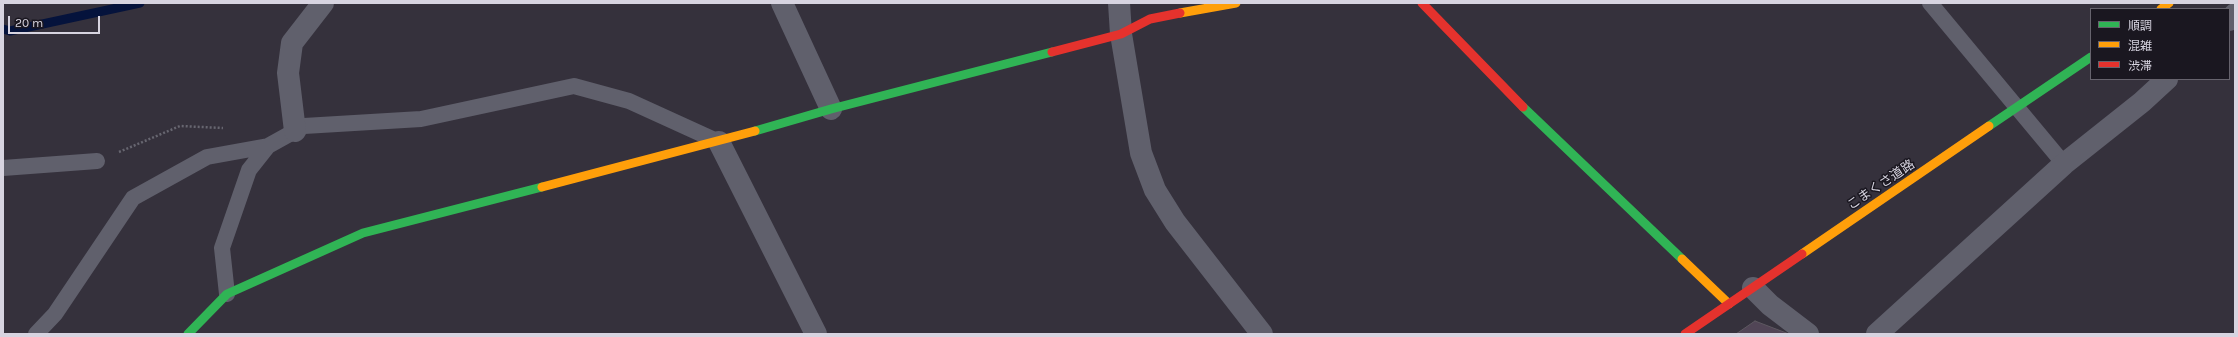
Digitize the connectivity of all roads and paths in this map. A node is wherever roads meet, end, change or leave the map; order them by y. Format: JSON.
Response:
{"nodes":[{"id":1,"x":323,"y":3,"type":"edge"},
{"id":2,"x":782,"y":3,"type":"edge"},
{"id":3,"x":1119,"y":3,"type":"edge"},
{"id":4,"x":1236,"y":3,"type":"edge"},
{"id":5,"x":1422,"y":3,"type":"edge"},
{"id":6,"x":1930,"y":3,"type":"edge"},
{"id":7,"x":1121,"y":34,"type":"junction"},
{"id":8,"x":2090,"y":58,"type":"edge"},
{"id":9,"x":2166,"y":80,"type":"edge"},
{"id":10,"x":831,"y":109,"type":"junction"},
{"id":11,"x":2016,"y":109,"type":"junction"},
{"id":12,"x":295,"y":131,"type":"junction"},
{"id":13,"x":719,"y":142,"type":"junction"},
{"id":14,"x":268,"y":146,"type":"junction"},
{"id":15,"x":97,"y":161,"type":"dead end"},
{"id":16,"x":2064,"y":164,"type":"junction"},
{"id":17,"x":3,"y":168,"type":"edge"},
{"id":18,"x":1753,"y":288,"type":"junction"},
{"id":19,"x":227,"y":294,"type":"junction"},
{"id":20,"x":1729,"y":304,"type":"junction"},
{"id":21,"x":36,"y":334,"type":"edge"},
{"id":22,"x":188,"y":334,"type":"edge"},
{"id":23,"x":816,"y":334,"type":"edge"},
{"id":24,"x":1262,"y":334,"type":"edge"},
{"id":25,"x":1685,"y":334,"type":"edge"},
{"id":26,"x":1808,"y":334,"type":"edge"},
{"id":27,"x":1877,"y":334,"type":"edge"}],
"edges":[{"from":1,"to":12,"type":"street"},
{"from":2,"to":10,"type":"street"},
{"from":3,"to":7,"type":"street"},
{"from":4,"to":7,"type":"street"},
{"from":5,"to":20,"type":"street"},
{"from":6,"to":11,"type":"lane"},
{"from":7,"to":10,"type":"street"},
{"from":7,"to":24,"type":"street"},
{"from":8,"to":11,"type":"street","name":"こまくさ道路"},
{"from":9,"to":16,"type":"street"},
{"from":10,"to":13,"type":"street"},
{"from":11,"to":16,"type":"lane"},
{"from":11,"to":18,"type":"street","name":"こまくさ道路"},
{"from":12,"to":13,"type":"lane"},
{"from":12,"to":14,"type":"lane"},
{"from":13,"to":19,"type":"street"},
{"from":13,"to":23,"type":"street"},
{"from":14,"to":19,"type":"lane"},
{"from":14,"to":21,"type":"lane"},
{"from":15,"to":17,"type":"lane"},
{"from":16,"to":27,"type":"street"},
{"from":18,"to":20,"type":"street","name":"こまくさ道路"},
{"from":18,"to":26,"type":"street"},
{"from":19,"to":22,"type":"street"},
{"from":20,"to":25,"type":"street","name":"こまくさ道路"}]}
